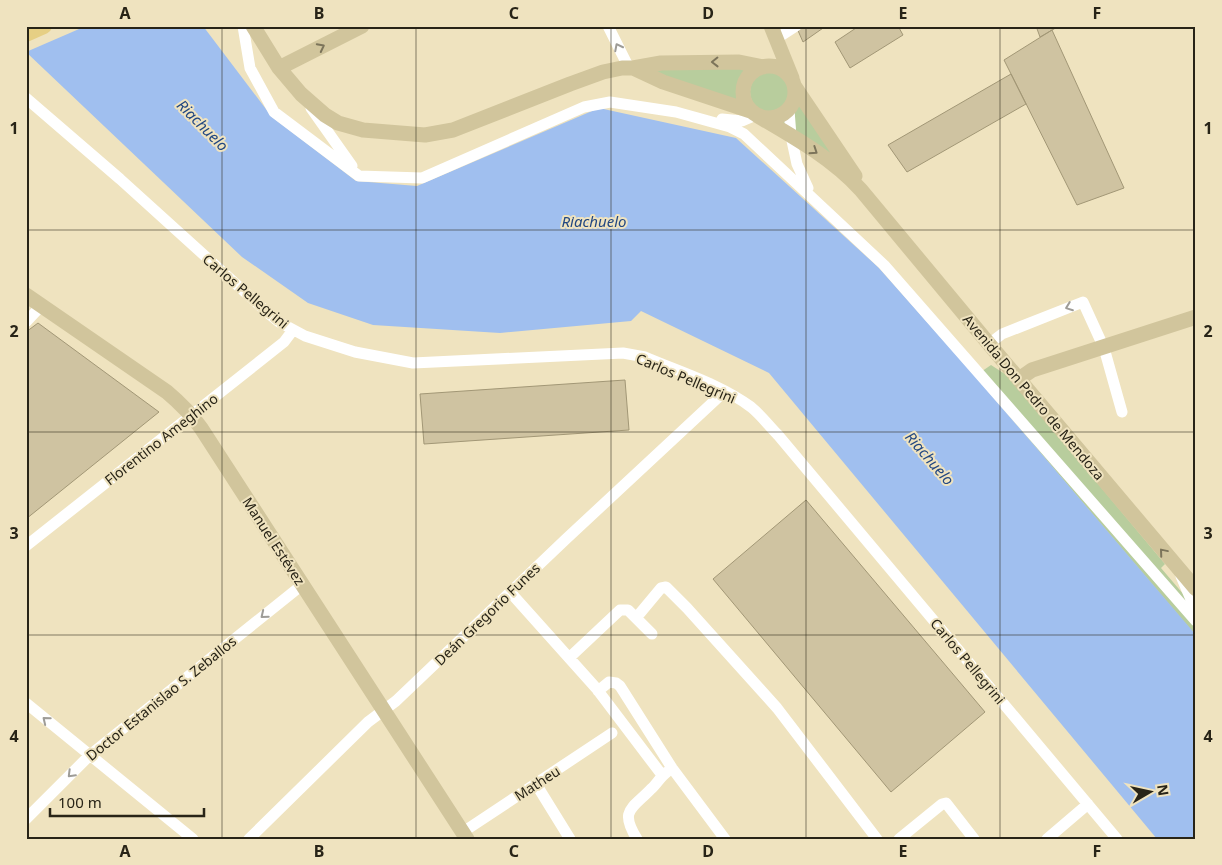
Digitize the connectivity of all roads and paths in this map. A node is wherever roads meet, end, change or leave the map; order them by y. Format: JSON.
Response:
{"nodes":[{"id":1,"x":44,"y":26,"type":"edge"},
{"id":2,"x":243,"y":26,"type":"edge"},
{"id":3,"x":252,"y":26,"type":"edge"},
{"id":4,"x":362,"y":26,"type":"edge"},
{"id":5,"x":608,"y":26,"type":"edge"},
{"id":6,"x":798,"y":29,"type":"edge"},
{"id":7,"x":26,"y":34,"type":"edge"},
{"id":8,"x":775,"y":36,"type":"edge"},
{"id":9,"x":764,"y":67,"type":"junction"},
{"id":10,"x":279,"y":68,"type":"junction"},
{"id":11,"x":631,"y":68,"type":"junction"},
{"id":12,"x":794,"y":84,"type":"junction"},
{"id":13,"x":301,"y":94,"type":"junction"},
{"id":14,"x":26,"y":98,"type":"edge"},
{"id":15,"x":789,"y":110,"type":"junction"},
{"id":16,"x":676,"y":112,"type":"junction"},
{"id":17,"x":756,"y":114,"type":"junction"},
{"id":18,"x":791,"y":136,"type":"junction"},
{"id":19,"x":359,"y":176,"type":"junction"},
{"id":20,"x":810,"y":195,"type":"junction"},
{"id":21,"x":874,"y":204,"type":"junction"},
{"id":22,"x":26,"y":295,"type":"edge"},
{"id":23,"x":41,"y":306,"type":"junction"},
{"id":24,"x":1196,"y":317,"type":"edge"},
{"id":25,"x":26,"y":322,"type":"edge"},
{"id":26,"x":293,"y":330,"type":"junction"},
{"id":27,"x":989,"y":344,"type":"junction"},
{"id":28,"x":1104,"y":348,"type":"junction"},
{"id":29,"x":1019,"y":379,"type":"junction"},
{"id":30,"x":725,"y":391,"type":"junction"},
{"id":31,"x":1122,"y":412,"type":"dead end"},
{"id":32,"x":191,"y":415,"type":"junction"},
{"id":33,"x":26,"y":546,"type":"edge"},
{"id":34,"x":1179,"y":570,"type":"junction"},
{"id":35,"x":302,"y":585,"type":"junction"},
{"id":36,"x":1196,"y":589,"type":"edge"},
{"id":37,"x":510,"y":592,"type":"junction"},
{"id":38,"x":1196,"y":611,"type":"edge"},
{"id":39,"x":636,"y":618,"type":"junction"},
{"id":40,"x":1196,"y":621,"type":"edge"},
{"id":41,"x":652,"y":634,"type":"dead end"},
{"id":42,"x":569,"y":658,"type":"junction"},
{"id":43,"x":598,"y":691,"type":"junction"},
{"id":44,"x":26,"y":703,"type":"edge"},
{"id":45,"x":383,"y":710,"type":"junction"},
{"id":46,"x":612,"y":733,"type":"dead end"},
{"id":47,"x":90,"y":755,"type":"junction"},
{"id":48,"x":672,"y":768,"type":"junction"},
{"id":49,"x":662,"y":775,"type":"junction"},
{"id":50,"x":536,"y":784,"type":"junction"},
{"id":51,"x":1088,"y":804,"type":"junction"},
{"id":52,"x":26,"y":819,"type":"edge"},
{"id":53,"x":465,"y":835,"type":"edge"},
{"id":54,"x":193,"y":839,"type":"edge"},
{"id":55,"x":249,"y":839,"type":"edge"},
{"id":56,"x":570,"y":839,"type":"edge"},
{"id":57,"x":637,"y":839,"type":"edge"},
{"id":58,"x":725,"y":839,"type":"edge"},
{"id":59,"x":877,"y":839,"type":"edge"},
{"id":60,"x":900,"y":839,"type":"edge"},
{"id":61,"x":974,"y":839,"type":"edge"},
{"id":62,"x":1047,"y":839,"type":"edge"},
{"id":63,"x":1117,"y":839,"type":"edge"}],
"edges":[{"from":1,"to":7,"type":"highway"},
{"from":2,"to":19,"type":"street"},
{"from":3,"to":10,"type":"main road"},
{"from":10,"to":4,"type":"main road","one_way":true},
{"from":11,"to":5,"type":"street","one_way":true},
{"from":6,"to":8,"type":"street"},
{"from":8,"to":9,"type":"main road"},
{"from":8,"to":12,"type":"main road"},
{"from":9,"to":11,"type":"main road","one_way":true},
{"from":9,"to":12,"type":"main road"},
{"from":9,"to":17,"type":"main road"},
{"from":10,"to":13,"type":"main road"},
{"from":11,"to":13,"type":"main road"},
{"from":11,"to":17,"type":"main road","name":"Avenida Don Pedro de Mendoza"},
{"from":12,"to":15,"type":"main road"},
{"from":12,"to":21,"type":"main road","name":"Avenida Don Pedro de Mendoza"},
{"from":13,"to":19,"type":"street"},
{"from":14,"to":26,"type":"street","name":"Carlos Pellegrini"},
{"from":15,"to":17,"type":"main road"},
{"from":15,"to":18,"type":"street"},
{"from":16,"to":17,"type":"street"},
{"from":16,"to":19,"type":"street"},
{"from":16,"to":20,"type":"street"},
{"from":17,"to":18,"type":"main road","name":"Avenida Don Pedro de Mendoza"},
{"from":18,"to":20,"type":"street"},
{"from":18,"to":21,"type":"main road","name":"Avenida Don Pedro de Mendoza","one_way":true},
{"from":20,"to":40,"type":"street"},
{"from":21,"to":27,"type":"main road","name":"Avenida Don Pedro de Mendoza"},
{"from":22,"to":23,"type":"main road","name":"Manuel Estévez"},
{"from":23,"to":25,"type":"street"},
{"from":23,"to":32,"type":"main road","name":"Manuel Estévez"},
{"from":24,"to":28,"type":"main road"},
{"from":26,"to":30,"type":"street","name":"Carlos Pellegrini"},
{"from":26,"to":32,"type":"street","name":"Florentino Ameghino"},
{"from":28,"to":27,"type":"street","one_way":true},
{"from":27,"to":29,"type":"main road","name":"Avenida Don Pedro de Mendoza"},
{"from":28,"to":29,"type":"main road"},
{"from":28,"to":31,"type":"street"},
{"from":34,"to":29,"type":"main road","name":"Avenida Don Pedro de Mendoza","one_way":true},
{"from":30,"to":37,"type":"street","name":"Deán Gregorio Funes"},
{"from":30,"to":51,"type":"street","name":"Carlos Pellegrini"},
{"from":32,"to":33,"type":"street","name":"Florentino Ameghino"},
{"from":32,"to":35,"type":"main road","name":"Manuel Estévez"},
{"from":34,"to":36,"type":"main road","name":"Avenida Don Pedro de Mendoza"},
{"from":34,"to":38,"type":"street"},
{"from":35,"to":45,"type":"main road","name":"Manuel Estévez"},
{"from":35,"to":47,"type":"street","name":"Doctor Estanislao S. Zeballos","one_way":true},
{"from":37,"to":42,"type":"street"},
{"from":37,"to":45,"type":"street","name":"Deán Gregorio Funes"},
{"from":39,"to":41,"type":"street"},
{"from":39,"to":42,"type":"street"},
{"from":39,"to":59,"type":"street"},
{"from":42,"to":43,"type":"street"},
{"from":43,"to":48,"type":"street"},
{"from":43,"to":49,"type":"street"},
{"from":47,"to":44,"type":"street","one_way":true},
{"from":45,"to":53,"type":"main road","name":"Manuel Estévez"},
{"from":45,"to":55,"type":"street","name":"Deán Gregorio Funes"},
{"from":46,"to":50,"type":"street","name":"Matheu"},
{"from":47,"to":52,"type":"street","name":"Doctor Estanislao S. Zeballos","one_way":true},
{"from":47,"to":54,"type":"street"},
{"from":48,"to":49,"type":"street"},
{"from":48,"to":58,"type":"street"},
{"from":49,"to":57,"type":"street"},
{"from":50,"to":53,"type":"street","name":"Matheu"},
{"from":50,"to":56,"type":"street"},
{"from":51,"to":62,"type":"street"},
{"from":51,"to":63,"type":"street","name":"Carlos Pellegrini"},
{"from":60,"to":61,"type":"street"}]}
